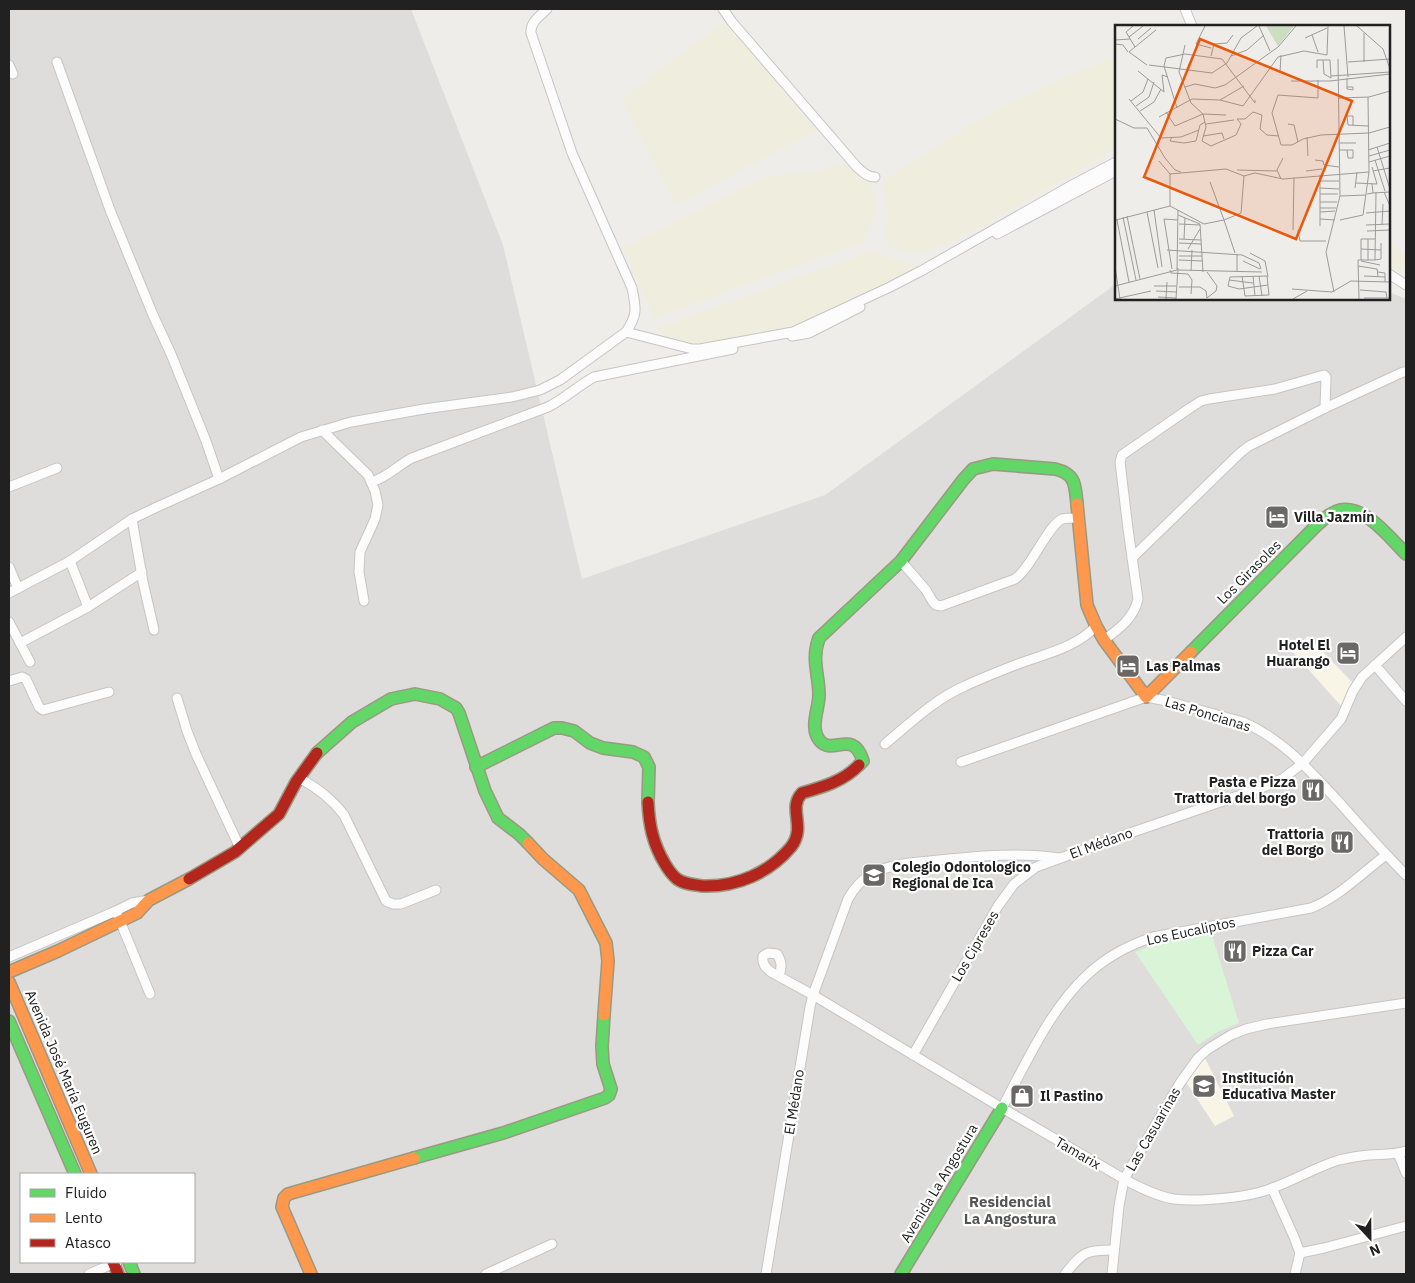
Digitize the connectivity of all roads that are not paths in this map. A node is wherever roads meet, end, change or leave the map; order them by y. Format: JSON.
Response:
{"nodes":[{"id":1,"x":547,"y":9,"type":"edge"},
{"id":2,"x":723,"y":9,"type":"edge"},
{"id":3,"x":1185,"y":9,"type":"edge"},
{"id":4,"x":1192,"y":25,"type":"edge"},
{"id":5,"x":57,"y":62,"type":"dead end"},
{"id":6,"x":9,"y":65,"type":"edge"},
{"id":7,"x":13,"y":74,"type":"dead end"},
{"id":8,"x":1115,"y":163,"type":"edge"},
{"id":9,"x":1115,"y":172,"type":"edge"},
{"id":10,"x":875,"y":177,"type":"dead end"},
{"id":11,"x":1390,"y":275,"type":"edge"},
{"id":12,"x":1406,"y":285,"type":"edge"},
{"id":13,"x":626,"y":332,"type":"junction"},
{"id":14,"x":1406,"y":372,"type":"edge"},
{"id":15,"x":1325,"y":408,"type":"junction"},
{"id":16,"x":322,"y":430,"type":"junction"},
{"id":17,"x":57,"y":468,"type":"dead end"},
{"id":18,"x":219,"y":479,"type":"junction"},
{"id":19,"x":371,"y":482,"type":"junction"},
{"id":20,"x":9,"y":487,"type":"edge"},
{"id":21,"x":1078,"y":518,"type":"junction"},
{"id":22,"x":132,"y":519,"type":"junction"},
{"id":23,"x":1406,"y":554,"type":"edge"},
{"id":24,"x":1132,"y":558,"type":"junction"},
{"id":25,"x":70,"y":560,"type":"junction"},
{"id":26,"x":901,"y":561,"type":"junction"},
{"id":27,"x":9,"y":567,"type":"edge"},
{"id":28,"x":142,"y":572,"type":"junction"},
{"id":29,"x":18,"y":588,"type":"junction"},
{"id":30,"x":9,"y":593,"type":"edge"},
{"id":31,"x":364,"y":601,"type":"dead end"},
{"id":32,"x":88,"y":607,"type":"junction"},
{"id":33,"x":9,"y":622,"type":"edge"},
{"id":34,"x":1096,"y":626,"type":"junction"},
{"id":35,"x":154,"y":630,"type":"dead end"},
{"id":36,"x":1406,"y":637,"type":"edge"},
{"id":37,"x":1104,"y":640,"type":"junction"},
{"id":38,"x":20,"y":642,"type":"junction"},
{"id":39,"x":30,"y":662,"type":"dead end"},
{"id":40,"x":1375,"y":665,"type":"junction"},
{"id":41,"x":9,"y":681,"type":"edge"},
{"id":42,"x":109,"y":692,"type":"dead end"},
{"id":43,"x":1146,"y":697,"type":"junction"},
{"id":44,"x":177,"y":698,"type":"dead end"},
{"id":45,"x":1406,"y":701,"type":"edge"},
{"id":46,"x":885,"y":744,"type":"dead end"},
{"id":47,"x":961,"y":762,"type":"dead end"},
{"id":48,"x":1303,"y":763,"type":"junction"},
{"id":49,"x":476,"y":767,"type":"junction"},
{"id":50,"x":299,"y":778,"type":"junction"},
{"id":51,"x":240,"y":848,"type":"junction"},
{"id":52,"x":1386,"y":855,"type":"junction"},
{"id":53,"x":1059,"y":858,"type":"junction"},
{"id":54,"x":1406,"y":875,"type":"edge"},
{"id":55,"x":436,"y":890,"type":"dead end"},
{"id":56,"x":118,"y":917,"type":"junction"},
{"id":57,"x":9,"y":957,"type":"edge"},
{"id":58,"x":9,"y":972,"type":"edge"},
{"id":59,"x":779,"y":976,"type":"dead end"},
{"id":60,"x":9,"y":982,"type":"edge"},
{"id":61,"x":150,"y":994,"type":"dead end"},
{"id":62,"x":813,"y":995,"type":"junction"},
{"id":63,"x":1406,"y":1003,"type":"edge"},
{"id":64,"x":9,"y":1021,"type":"edge"},
{"id":65,"x":913,"y":1055,"type":"junction"},
{"id":66,"x":1002,"y":1108,"type":"junction"},
{"id":67,"x":1402,"y":1152,"type":"edge"},
{"id":68,"x":75,"y":1173,"type":"edge"},
{"id":69,"x":91,"y":1173,"type":"edge"},
{"id":70,"x":1406,"y":1173,"type":"edge"},
{"id":71,"x":1124,"y":1179,"type":"junction"},
{"id":72,"x":1272,"y":1188,"type":"junction"},
{"id":73,"x":1406,"y":1226,"type":"edge"},
{"id":74,"x":552,"y":1244,"type":"dead end"},
{"id":75,"x":1114,"y":1250,"type":"junction"},
{"id":76,"x":1300,"y":1253,"type":"junction"},
{"id":77,"x":115,"y":1265,"type":"edge"},
{"id":78,"x":89,"y":1274,"type":"edge"},
{"id":79,"x":311,"y":1274,"type":"edge"},
{"id":80,"x":486,"y":1274,"type":"edge"},
{"id":81,"x":766,"y":1274,"type":"edge"},
{"id":82,"x":901,"y":1274,"type":"edge"},
{"id":83,"x":1065,"y":1274,"type":"edge"},
{"id":84,"x":1112,"y":1274,"type":"edge"},
{"id":85,"x":1295,"y":1274,"type":"edge"}],
"edges":[{"from":1,"to":13,"type":"street"},
{"from":2,"to":10,"type":"street"},
{"from":3,"to":4,"type":"street"},
{"from":5,"to":18,"type":"street"},
{"from":6,"to":7,"type":"street"},
{"from":8,"to":13,"type":"street"},
{"from":9,"to":19,"type":"street"},
{"from":11,"to":12,"type":"street"},
{"from":13,"to":16,"type":"street"},
{"from":14,"to":15,"type":"street"},
{"from":15,"to":24,"type":"street"},
{"from":15,"to":24,"type":"street"},
{"from":16,"to":18,"type":"street"},
{"from":16,"to":19,"type":"street"},
{"from":17,"to":20,"type":"street"},
{"from":18,"to":22,"type":"street"},
{"from":19,"to":31,"type":"street"},
{"from":21,"to":26,"type":"street"},
{"from":21,"to":26,"type":"street"},
{"from":21,"to":34,"type":"street"},
{"from":22,"to":25,"type":"street"},
{"from":22,"to":28,"type":"street"},
{"from":23,"to":43,"type":"street","name":"Los Girasoles"},
{"from":24,"to":37,"type":"street"},
{"from":25,"to":29,"type":"street"},
{"from":25,"to":32,"type":"street"},
{"from":26,"to":49,"type":"street"},
{"from":27,"to":29,"type":"street"},
{"from":28,"to":32,"type":"street"},
{"from":28,"to":35,"type":"street"},
{"from":29,"to":30,"type":"street"},
{"from":32,"to":38,"type":"street"},
{"from":33,"to":38,"type":"street"},
{"from":34,"to":37,"type":"street"},
{"from":34,"to":46,"type":"street"},
{"from":36,"to":40,"type":"street","name":"El Médano"},
{"from":37,"to":43,"type":"street"},
{"from":38,"to":39,"type":"street"},
{"from":40,"to":45,"type":"street"},
{"from":40,"to":48,"type":"street","name":"El Médano"},
{"from":41,"to":42,"type":"street"},
{"from":43,"to":47,"type":"street","name":"Las Poncianas"},
{"from":43,"to":48,"type":"street","name":"Las Poncianas"},
{"from":44,"to":51,"type":"street"},
{"from":48,"to":52,"type":"street","name":"Las Poncianas"},
{"from":48,"to":53,"type":"street","name":"El Médano"},
{"from":49,"to":50,"type":"street"},
{"from":49,"to":79,"type":"street"},
{"from":50,"to":51,"type":"street"},
{"from":50,"to":55,"type":"street"},
{"from":51,"to":56,"type":"street"},
{"from":52,"to":54,"type":"street","name":"Las Poncianas"},
{"from":52,"to":66,"type":"street","name":"Los Eucaliptos"},
{"from":53,"to":62,"type":"street","name":"El Médano"},
{"from":53,"to":65,"type":"street","name":"Los Cipreses"},
{"from":56,"to":57,"type":"street"},
{"from":56,"to":58,"type":"street"},
{"from":56,"to":61,"type":"street"},
{"from":59,"to":62,"type":"street","name":"Tamarix"},
{"from":60,"to":69,"type":"street","name":"Avenida José María Euguren"},
{"from":62,"to":65,"type":"street","name":"Tamarix"},
{"from":62,"to":81,"type":"street","name":"El Médano"},
{"from":63,"to":71,"type":"street","name":"Las Casuarinas"},
{"from":64,"to":68,"type":"street"},
{"from":65,"to":66,"type":"street","name":"Tamarix"},
{"from":66,"to":71,"type":"street","name":"Tamarix"},
{"from":66,"to":82,"type":"street","name":"Avenida La Angostura"},
{"from":67,"to":70,"type":"street"},
{"from":67,"to":72,"type":"street","name":"Tamarix"},
{"from":71,"to":72,"type":"street","name":"Tamarix"},
{"from":71,"to":75,"type":"street","name":"Las Casuarinas"},
{"from":72,"to":76,"type":"street"},
{"from":73,"to":76,"type":"street"},
{"from":74,"to":80,"type":"street"},
{"from":75,"to":83,"type":"street"},
{"from":75,"to":84,"type":"street","name":"Las Casuarinas"},
{"from":76,"to":85,"type":"street"},
{"from":77,"to":78,"type":"street"}]}
